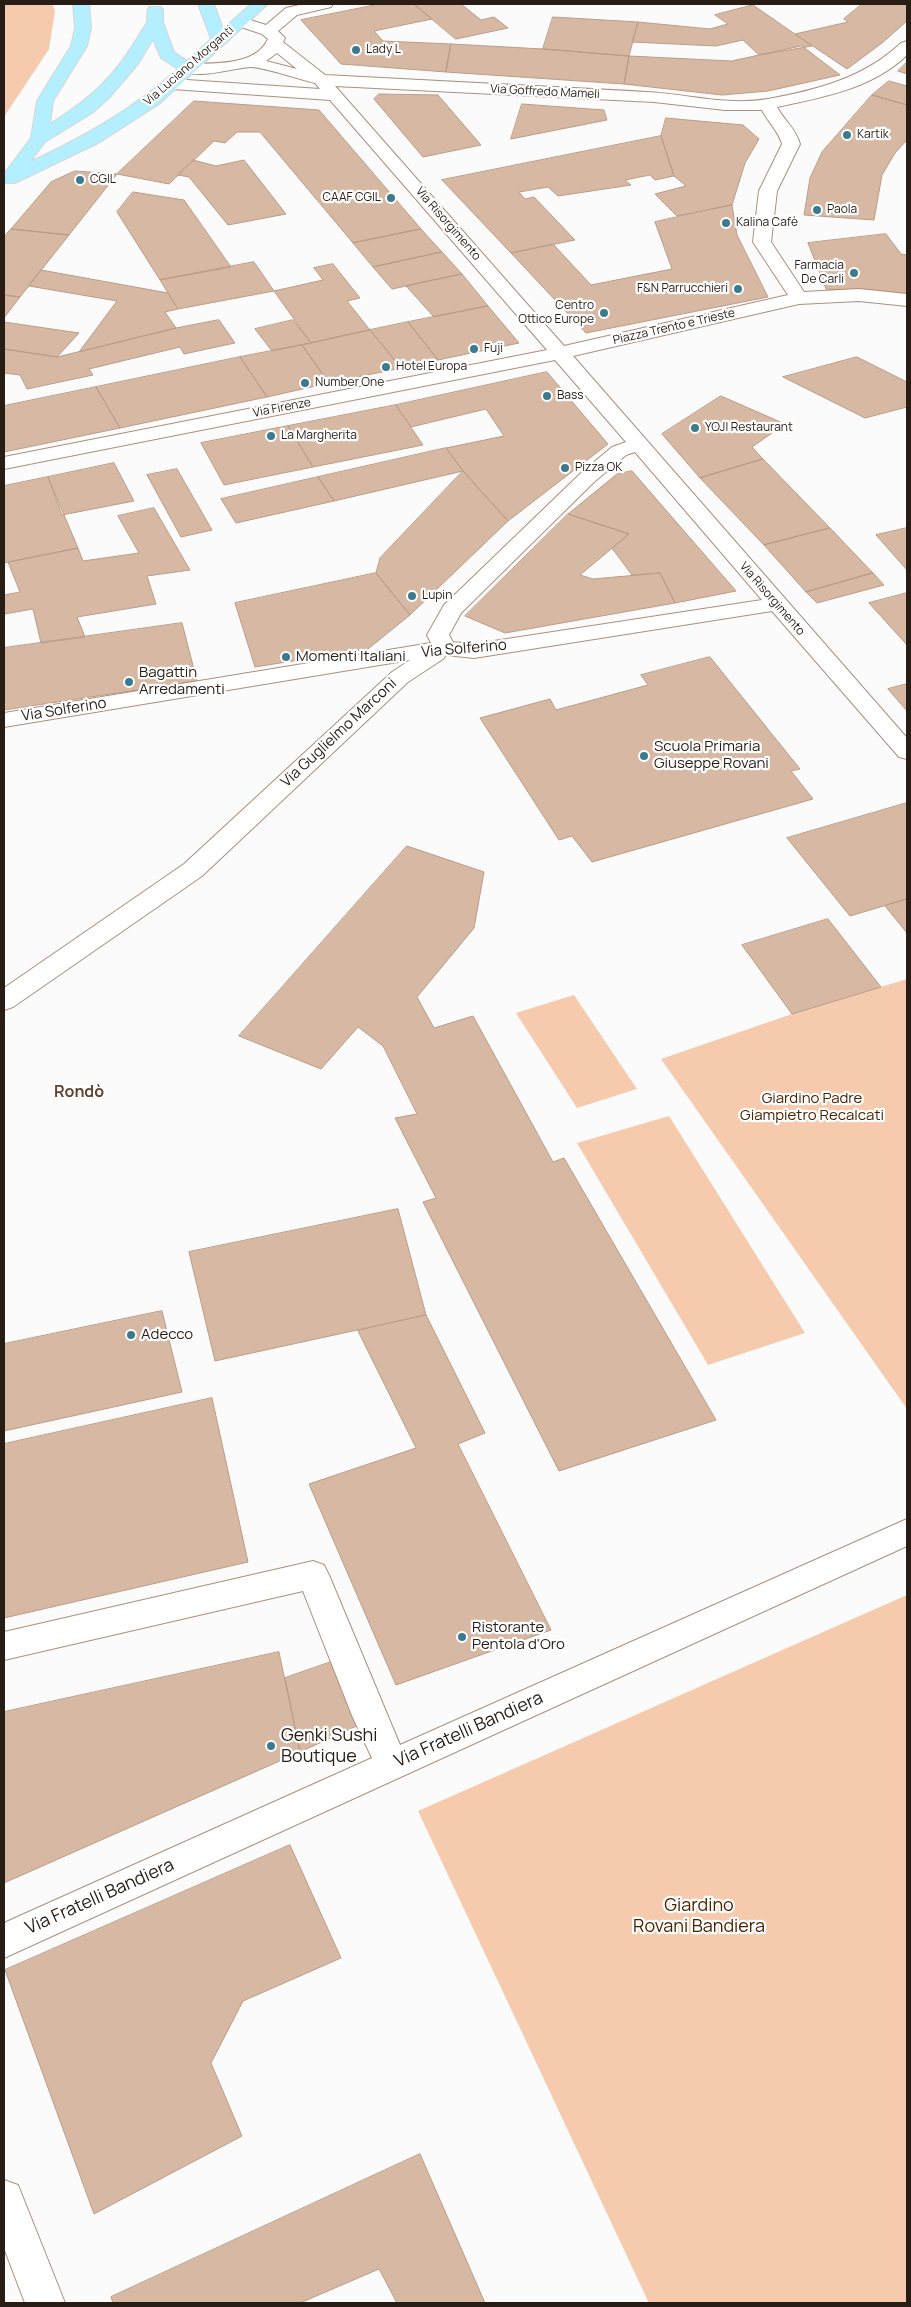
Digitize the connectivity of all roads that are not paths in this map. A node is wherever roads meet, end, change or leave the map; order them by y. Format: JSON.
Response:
{"nodes":[{"id":1,"x":82,"y":4,"type":"edge"},
{"id":2,"x":155,"y":4,"type":"edge"},
{"id":3,"x":260,"y":4,"type":"edge"},
{"id":4,"x":325,"y":4,"type":"edge"},
{"id":5,"x":206,"y":8,"type":"edge"},
{"id":6,"x":155,"y":22,"type":"junction"},
{"id":7,"x":241,"y":22,"type":"junction"},
{"id":8,"x":272,"y":38,"type":"junction"},
{"id":9,"x":220,"y":41,"type":"junction"},
{"id":10,"x":907,"y":46,"type":"edge"},
{"id":11,"x":252,"y":62,"type":"junction"},
{"id":12,"x":189,"y":69,"type":"junction"},
{"id":13,"x":321,"y":80,"type":"junction"},
{"id":14,"x":172,"y":84,"type":"junction"},
{"id":15,"x":335,"y":96,"type":"junction"},
{"id":16,"x":767,"y":104,"type":"junction"},
{"id":17,"x":39,"y":138,"type":"junction"},
{"id":18,"x":6,"y":182,"type":"edge"},
{"id":19,"x":799,"y":298,"type":"junction"},
{"id":20,"x":907,"y":300,"type":"edge"},
{"id":21,"x":560,"y":353,"type":"junction"},
{"id":22,"x":638,"y":444,"type":"junction"},
{"id":23,"x":4,"y":464,"type":"edge"},
{"id":24,"x":776,"y":604,"type":"junction"},
{"id":25,"x":445,"y":648,"type":"junction"},
{"id":26,"x":4,"y":720,"type":"edge"},
{"id":27,"x":907,"y":752,"type":"edge"},
{"id":28,"x":4,"y":1002,"type":"edge"},
{"id":29,"x":907,"y":1532,"type":"edge"},
{"id":30,"x":4,"y":1646,"type":"edge"},
{"id":31,"x":392,"y":1765,"type":"junction"},
{"id":32,"x":4,"y":1941,"type":"edge"},
{"id":33,"x":4,"y":2199,"type":"edge"},
{"id":34,"x":45,"y":2303,"type":"edge"}],
"edges":[{"from":1,"to":17,"type":"main road"},
{"from":2,"to":6,"type":"main road"},
{"from":3,"to":7,"type":"main road","name":"Via Luciano Morganti"},
{"from":4,"to":8,"type":"street"},
{"from":5,"to":7,"type":"main road"},
{"from":5,"to":9,"type":"main road"},
{"from":6,"to":12,"type":"main road"},
{"from":6,"to":17,"type":"main road"},
{"from":7,"to":8,"type":"street","name":"Via Risorgimento"},
{"from":7,"to":9,"type":"main road","name":"Via Luciano Morganti"},
{"from":8,"to":11,"type":"street"},
{"from":8,"to":13,"type":"street","name":"Via Risorgimento"},
{"from":9,"to":12,"type":"main road","name":"Via Luciano Morganti"},
{"from":10,"to":16,"type":"street"},
{"from":11,"to":12,"type":"street"},
{"from":11,"to":13,"type":"street"},
{"from":12,"to":14,"type":"main road","name":"Via Luciano Morganti"},
{"from":13,"to":15,"type":"street","name":"Via Risorgimento"},
{"from":13,"to":16,"type":"street","name":"Via Goffredo Mameli"},
{"from":14,"to":15,"type":"street"},
{"from":14,"to":18,"type":"main road","name":"Via Luciano Morganti"},
{"from":15,"to":21,"type":"street","name":"Via Risorgimento"},
{"from":16,"to":19,"type":"street"},
{"from":17,"to":18,"type":"main road"},
{"from":19,"to":20,"type":"street","name":"Piazza Trento e Trieste"},
{"from":19,"to":21,"type":"street","name":"Piazza Trento e Trieste"},
{"from":21,"to":22,"type":"street"},
{"from":21,"to":23,"type":"street","name":"Via Firenze"},
{"from":22,"to":24,"type":"street","name":"Via Risorgimento"},
{"from":22,"to":25,"type":"street"},
{"from":24,"to":25,"type":"street","name":"Via Solferino"},
{"from":24,"to":27,"type":"street","name":"Via Risorgimento"},
{"from":25,"to":26,"type":"street","name":"Via Solferino"},
{"from":25,"to":28,"type":"street","name":"Via Guglielmo Marconi"},
{"from":29,"to":31,"type":"street","name":"Via Fratelli Bandiera"},
{"from":30,"to":31,"type":"street"},
{"from":31,"to":32,"type":"street","name":"Via Fratelli Bandiera"},
{"from":33,"to":34,"type":"street"}]}
